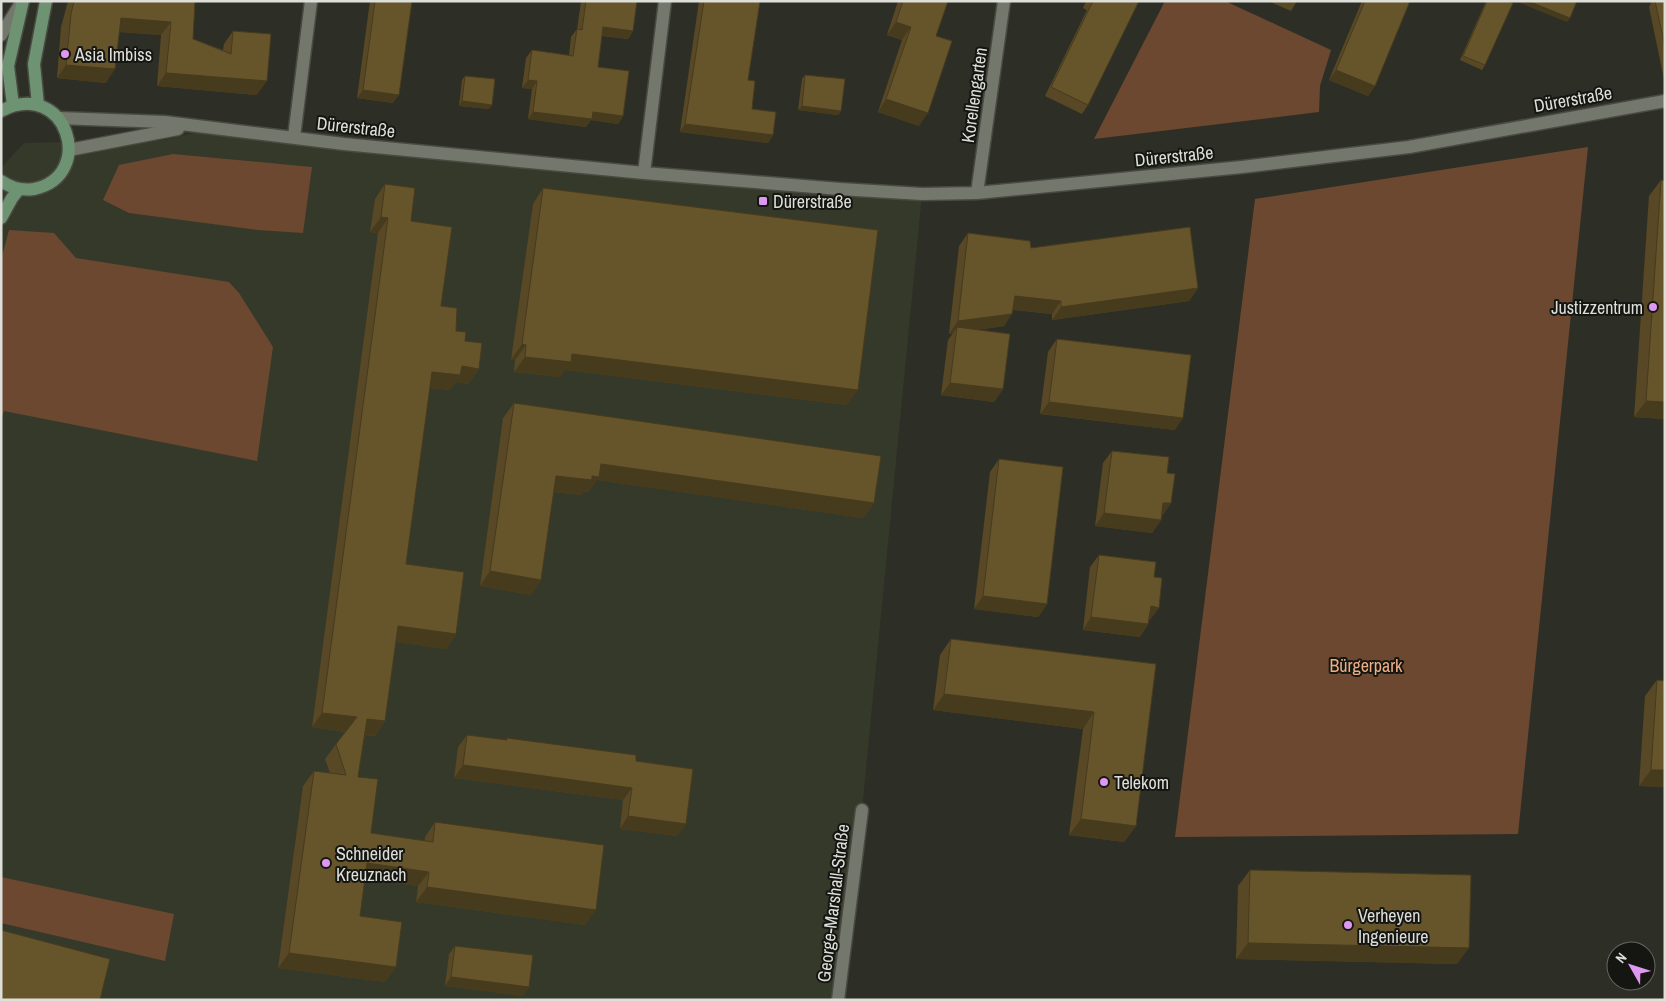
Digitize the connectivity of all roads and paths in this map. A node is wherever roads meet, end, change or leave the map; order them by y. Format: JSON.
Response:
{"nodes":[{"id":1,"x":23,"y":1,"type":"edge"},
{"id":2,"x":46,"y":1,"type":"edge"},
{"id":3,"x":311,"y":1,"type":"edge"},
{"id":4,"x":665,"y":1,"type":"edge"},
{"id":5,"x":1004,"y":1,"type":"edge"},
{"id":6,"x":1,"y":35,"type":"edge"},
{"id":7,"x":1665,"y":101,"type":"edge"},
{"id":8,"x":38,"y":104,"type":"junction"},
{"id":9,"x":4,"y":109,"type":"edge"},
{"id":10,"x":59,"y":118,"type":"junction"},
{"id":11,"x":205,"y":127,"type":"junction"},
{"id":12,"x":294,"y":137,"type":"junction"},
{"id":13,"x":69,"y":150,"type":"junction"},
{"id":14,"x":644,"y":172,"type":"junction"},
{"id":15,"x":1,"y":182,"type":"edge"},
{"id":16,"x":19,"y":189,"type":"junction"},
{"id":17,"x":977,"y":192,"type":"junction"},
{"id":18,"x":1,"y":218,"type":"edge"},
{"id":19,"x":862,"y":810,"type":"dead end"},
{"id":20,"x":838,"y":1000,"type":"edge"}],
"edges":[{"from":1,"to":6,"type":"street"},
{"from":1,"to":9,"type":"street"},
{"from":2,"to":8,"type":"street"},
{"from":3,"to":12,"type":"street"},
{"from":4,"to":14,"type":"street"},
{"from":5,"to":17,"type":"street","name":"Korellengarten"},
{"from":7,"to":17,"type":"street","name":"Dürerstraße"},
{"from":8,"to":9,"type":"street"},
{"from":8,"to":10,"type":"street"},
{"from":10,"to":11,"type":"street","name":"Dürerstraße"},
{"from":10,"to":13,"type":"street"},
{"from":11,"to":12,"type":"street","name":"Dürerstraße"},
{"from":11,"to":13,"type":"street","name":"Dürerstraße"},
{"from":12,"to":14,"type":"street","name":"Dürerstraße"},
{"from":13,"to":16,"type":"street"},
{"from":14,"to":17,"type":"street","name":"Dürerstraße"},
{"from":15,"to":16,"type":"street"},
{"from":16,"to":18,"type":"street"},
{"from":19,"to":20,"type":"street","name":"George-Marshall-Straße"}]}
